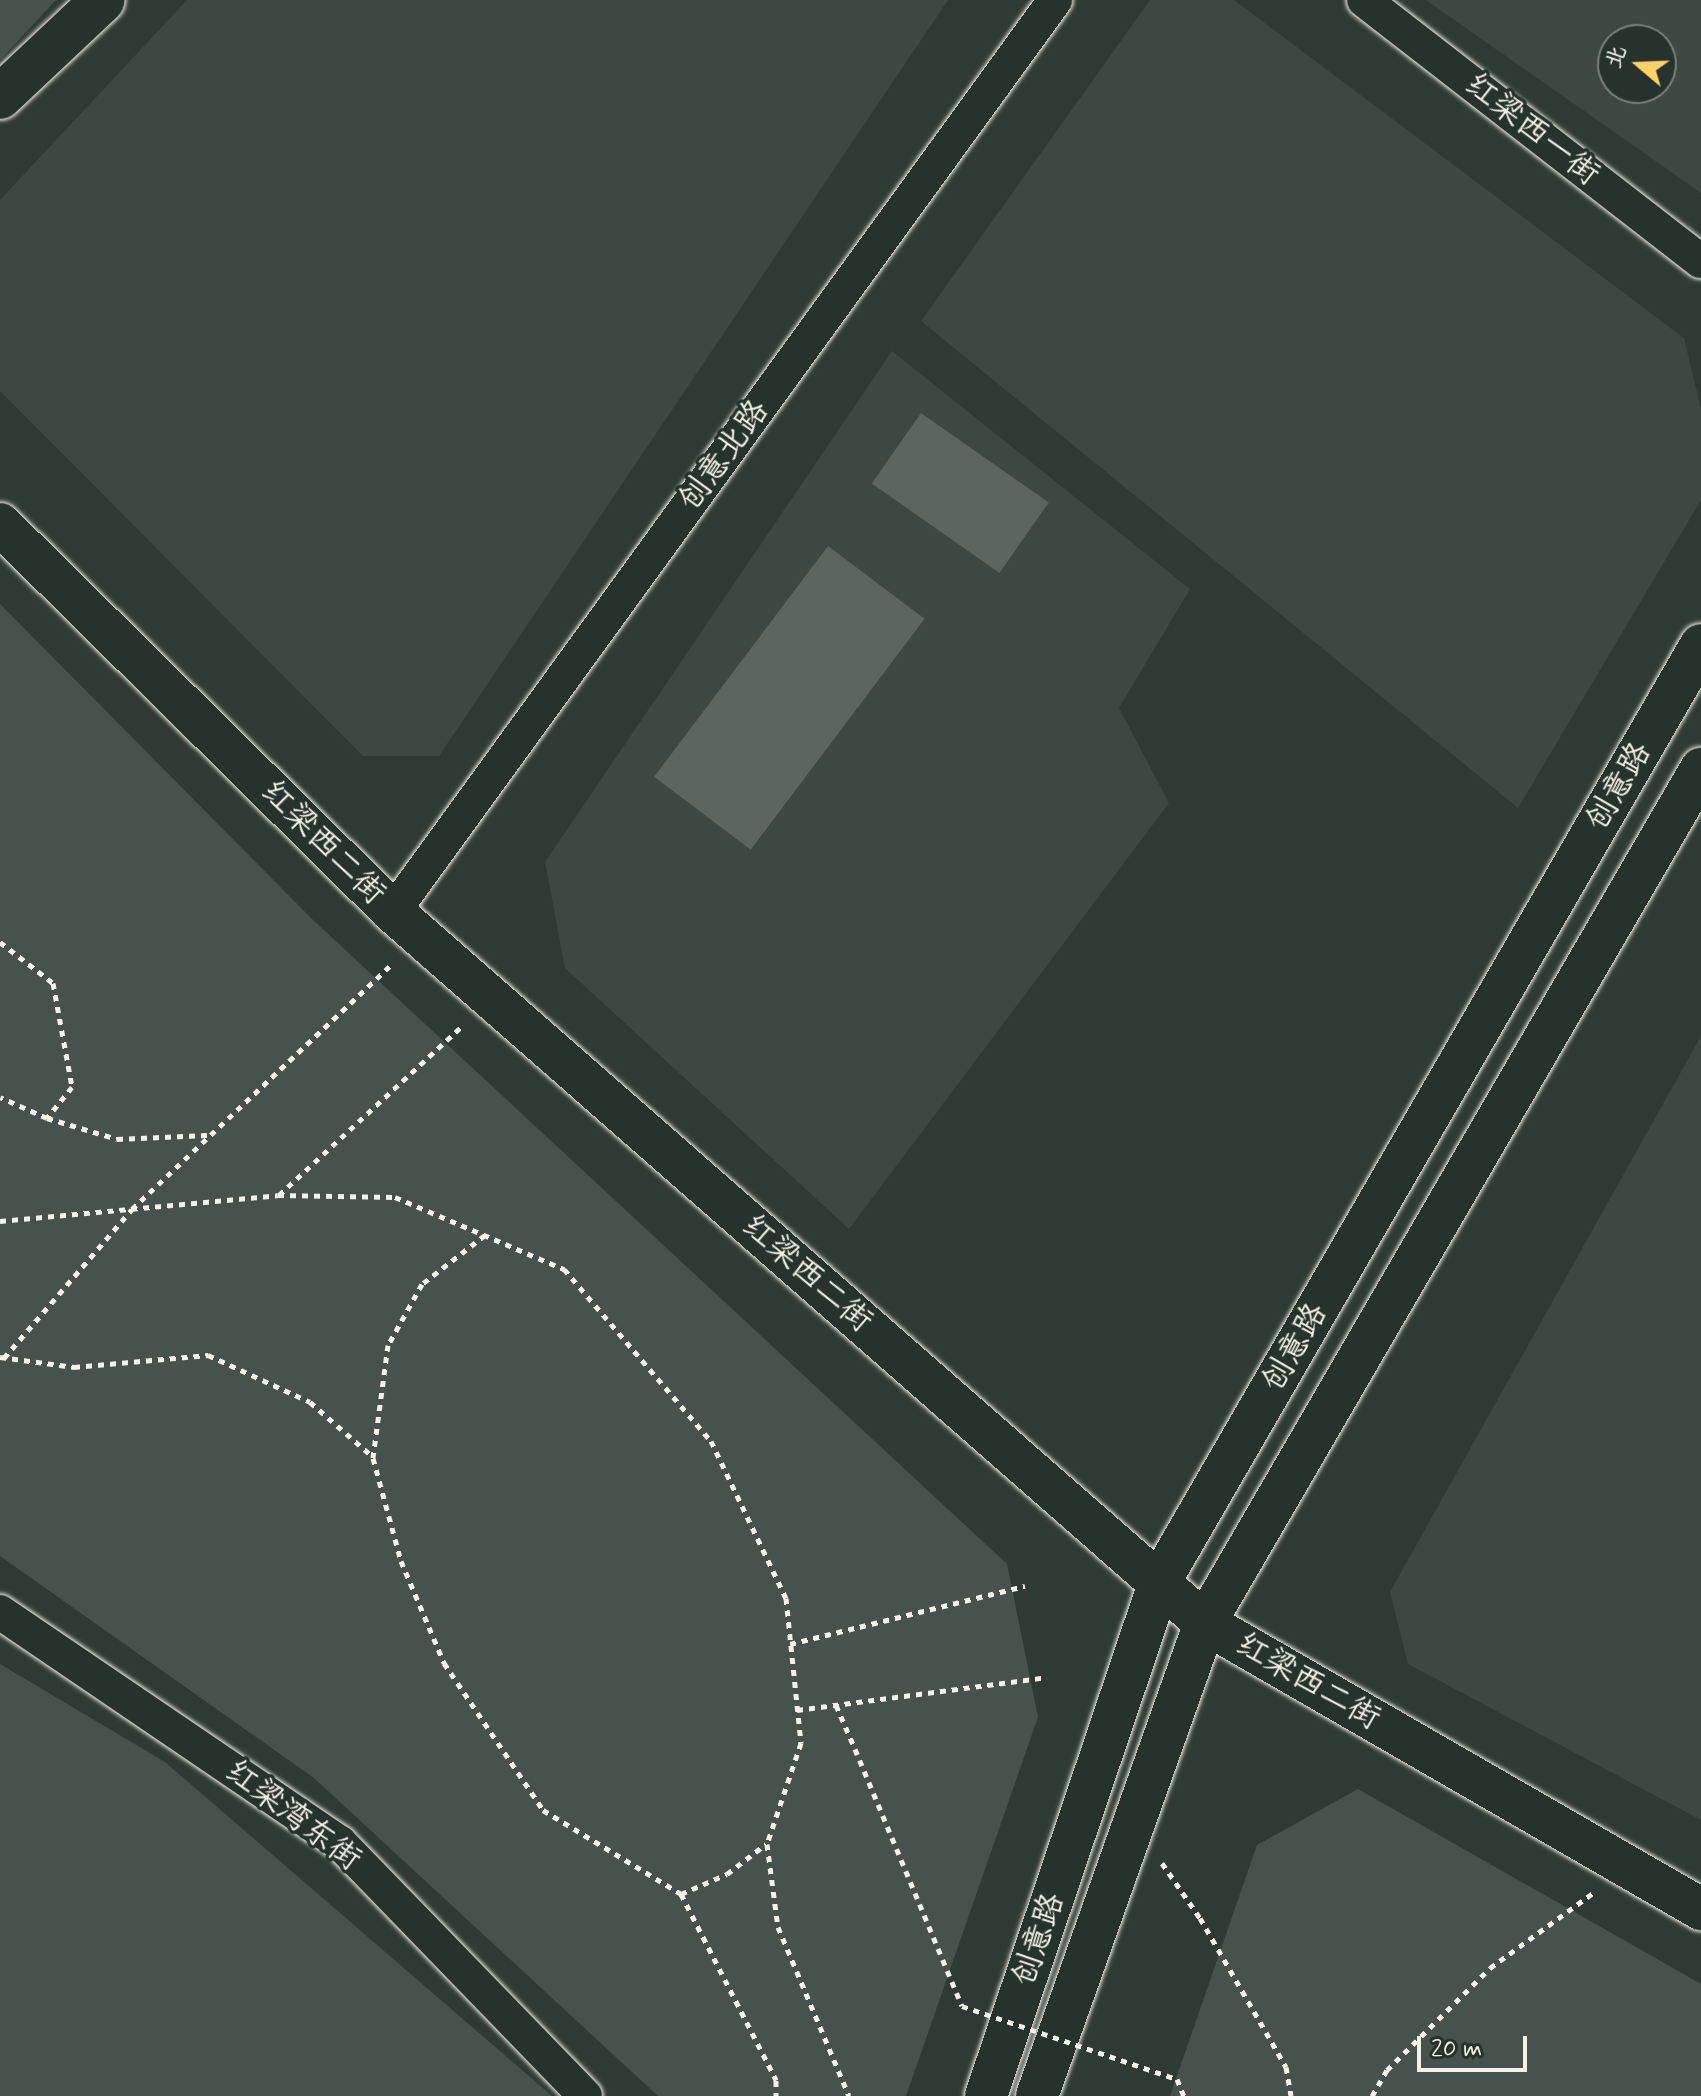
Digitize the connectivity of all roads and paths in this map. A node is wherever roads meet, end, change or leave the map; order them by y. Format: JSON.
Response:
{"nodes":[{"id":1,"x":103,"y":0,"type":"edge"},
{"id":2,"x":1055,"y":0,"type":"edge"},
{"id":3,"x":1364,"y":0,"type":"edge"},
{"id":4,"x":0,"y":97,"type":"edge"},
{"id":5,"x":1701,"y":261,"type":"edge"},
{"id":6,"x":0,"y":524,"type":"edge"},
{"id":7,"x":1701,"y":645,"type":"edge"},
{"id":8,"x":1701,"y":769,"type":"edge"},
{"id":9,"x":407,"y":924,"type":"junction"},
{"id":10,"x":0,"y":942,"type":"edge"},
{"id":11,"x":492,"y":998,"type":"junction"},
{"id":12,"x":0,"y":1097,"type":"edge"},
{"id":13,"x":47,"y":1118,"type":"junction"},
{"id":14,"x":209,"y":1135,"type":"junction"},
{"id":15,"x":278,"y":1195,"type":"junction"},
{"id":16,"x":132,"y":1209,"type":"junction"},
{"id":17,"x":0,"y":1221,"type":"edge"},
{"id":18,"x":485,"y":1235,"type":"junction"},
{"id":19,"x":2,"y":1358,"type":"edge"},
{"id":20,"x":373,"y":1458,"type":"junction"},
{"id":21,"x":1160,"y":1581,"type":"junction"},
{"id":22,"x":1025,"y":1586,"type":"dead end"},
{"id":23,"x":0,"y":1612,"type":"edge"},
{"id":24,"x":1205,"y":1623,"type":"junction"},
{"id":25,"x":790,"y":1644,"type":"junction"},
{"id":26,"x":1047,"y":1677,"type":"dead end"},
{"id":27,"x":836,"y":1705,"type":"junction"},
{"id":28,"x":797,"y":1710,"type":"junction"},
{"id":29,"x":1134,"y":1823,"type":"junction"},
{"id":30,"x":767,"y":1844,"type":"junction"},
{"id":31,"x":1628,"y":1867,"type":"junction"},
{"id":32,"x":681,"y":1894,"type":"junction"},
{"id":33,"x":1701,"y":1909,"type":"edge"},
{"id":34,"x":585,"y":2096,"type":"edge"},
{"id":35,"x":776,"y":2096,"type":"edge"},
{"id":36,"x":849,"y":2096,"type":"edge"},
{"id":37,"x":986,"y":2096,"type":"edge"},
{"id":38,"x":1037,"y":2096,"type":"edge"},
{"id":39,"x":1184,"y":2096,"type":"edge"},
{"id":40,"x":1291,"y":2096,"type":"edge"},
{"id":41,"x":1372,"y":2096,"type":"edge"}],
"edges":[{"from":1,"to":4,"type":"main road"},
{"from":2,"to":9,"type":"street","name":"创意北路"},
{"from":3,"to":5,"type":"street","name":"红梁西一街"},
{"from":6,"to":9,"type":"street","name":"红梁西二街"},
{"from":7,"to":21,"type":"street","name":"创意路"},
{"from":8,"to":24,"type":"street","name":"创意路"},
{"from":9,"to":11,"type":"street","name":"红梁西二街"},
{"from":9,"to":14,"type":"path"},
{"from":10,"to":13,"type":"path"},
{"from":11,"to":15,"type":"path"},
{"from":11,"to":21,"type":"street","name":"红梁西二街"},
{"from":12,"to":13,"type":"path"},
{"from":13,"to":14,"type":"path"},
{"from":14,"to":16,"type":"path"},
{"from":15,"to":16,"type":"path"},
{"from":15,"to":18,"type":"path"},
{"from":16,"to":17,"type":"path"},
{"from":16,"to":19,"type":"path"},
{"from":18,"to":20,"type":"path"},
{"from":18,"to":25,"type":"path"},
{"from":19,"to":20,"type":"path"},
{"from":20,"to":32,"type":"path"},
{"from":21,"to":24,"type":"street","name":"红梁西二街"},
{"from":21,"to":37,"type":"street","name":"创意路"},
{"from":22,"to":25,"type":"path"},
{"from":23,"to":34,"type":"street","name":"红梁湾东街"},
{"from":24,"to":29,"type":"street","name":"创意路"},
{"from":24,"to":31,"type":"street","name":"红梁西二街"},
{"from":25,"to":28,"type":"path"},
{"from":26,"to":27,"type":"path"},
{"from":27,"to":28,"type":"path"},
{"from":27,"to":39,"type":"path","bridge":true},
{"from":28,"to":30,"type":"path"},
{"from":29,"to":38,"type":"street","name":"创意路"},
{"from":29,"to":40,"type":"path"},
{"from":30,"to":32,"type":"path"},
{"from":30,"to":36,"type":"path"},
{"from":31,"to":33,"type":"street","name":"红梁西二街"},
{"from":31,"to":41,"type":"path"},
{"from":32,"to":35,"type":"path"}]}
